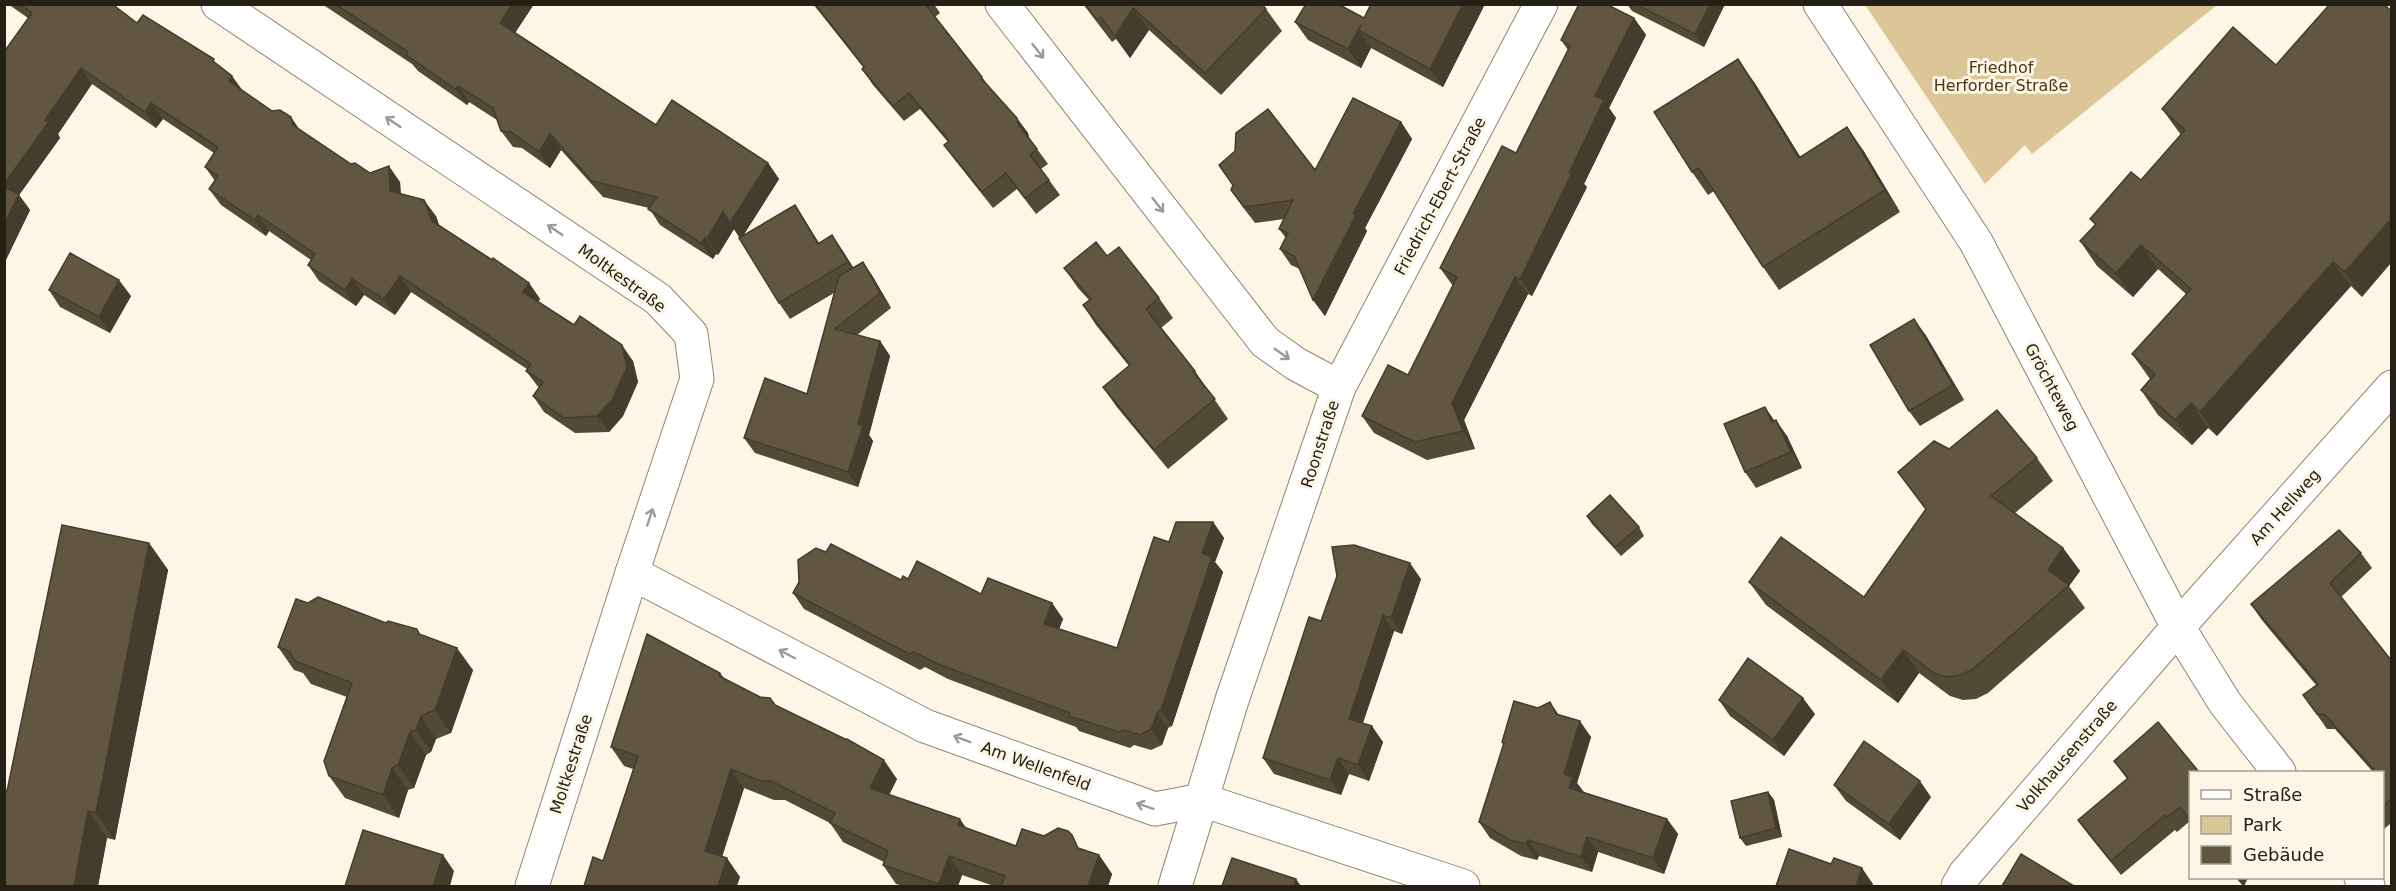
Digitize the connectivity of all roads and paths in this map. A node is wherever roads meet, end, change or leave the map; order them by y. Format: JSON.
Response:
{"nodes":[{"id":1,"x":218,"y":4,"type":"edge"},
{"id":2,"x":1002,"y":4,"type":"edge"},
{"id":3,"x":1541,"y":4,"type":"edge"},
{"id":4,"x":1820,"y":4,"type":"edge"},
{"id":5,"x":1339,"y":387,"type":"junction"},
{"id":6,"x":2391,"y":387,"type":"edge"},
{"id":7,"x":632,"y":573,"type":"junction"},
{"id":8,"x":2178,"y":627,"type":"junction"},
{"id":9,"x":2278,"y":771,"type":"edge"},
{"id":10,"x":1202,"y":800,"type":"junction"},
{"id":11,"x":532,"y":886,"type":"edge"},
{"id":12,"x":1175,"y":886,"type":"edge"},
{"id":13,"x":1463,"y":886,"type":"edge"},
{"id":14,"x":1958,"y":886,"type":"edge"}],
"edges":[{"from":7,"to":1,"type":"street","name":"Moltkestraße","one_way":true},
{"from":2,"to":5,"type":"street","name":"Roonstraße","one_way":true},
{"from":3,"to":5,"type":"street","name":"Friedrich-Ebert-Straße"},
{"from":4,"to":8,"type":"street","name":"Gröchteweg"},
{"from":5,"to":10,"type":"street","name":"Roonstraße"},
{"from":6,"to":8,"type":"street","name":"Am Hellweg"},
{"from":10,"to":7,"type":"street","name":"Am Wellenfeld","one_way":true},
{"from":7,"to":11,"type":"street","name":"Moltkestraße"},
{"from":8,"to":9,"type":"street","name":"Gröchteweg"},
{"from":8,"to":14,"type":"street","name":"Volkhausenstraße"},
{"from":10,"to":12,"type":"street","name":"Roonstraße"},
{"from":10,"to":13,"type":"street","name":"Am Wellenfeld"}]}
